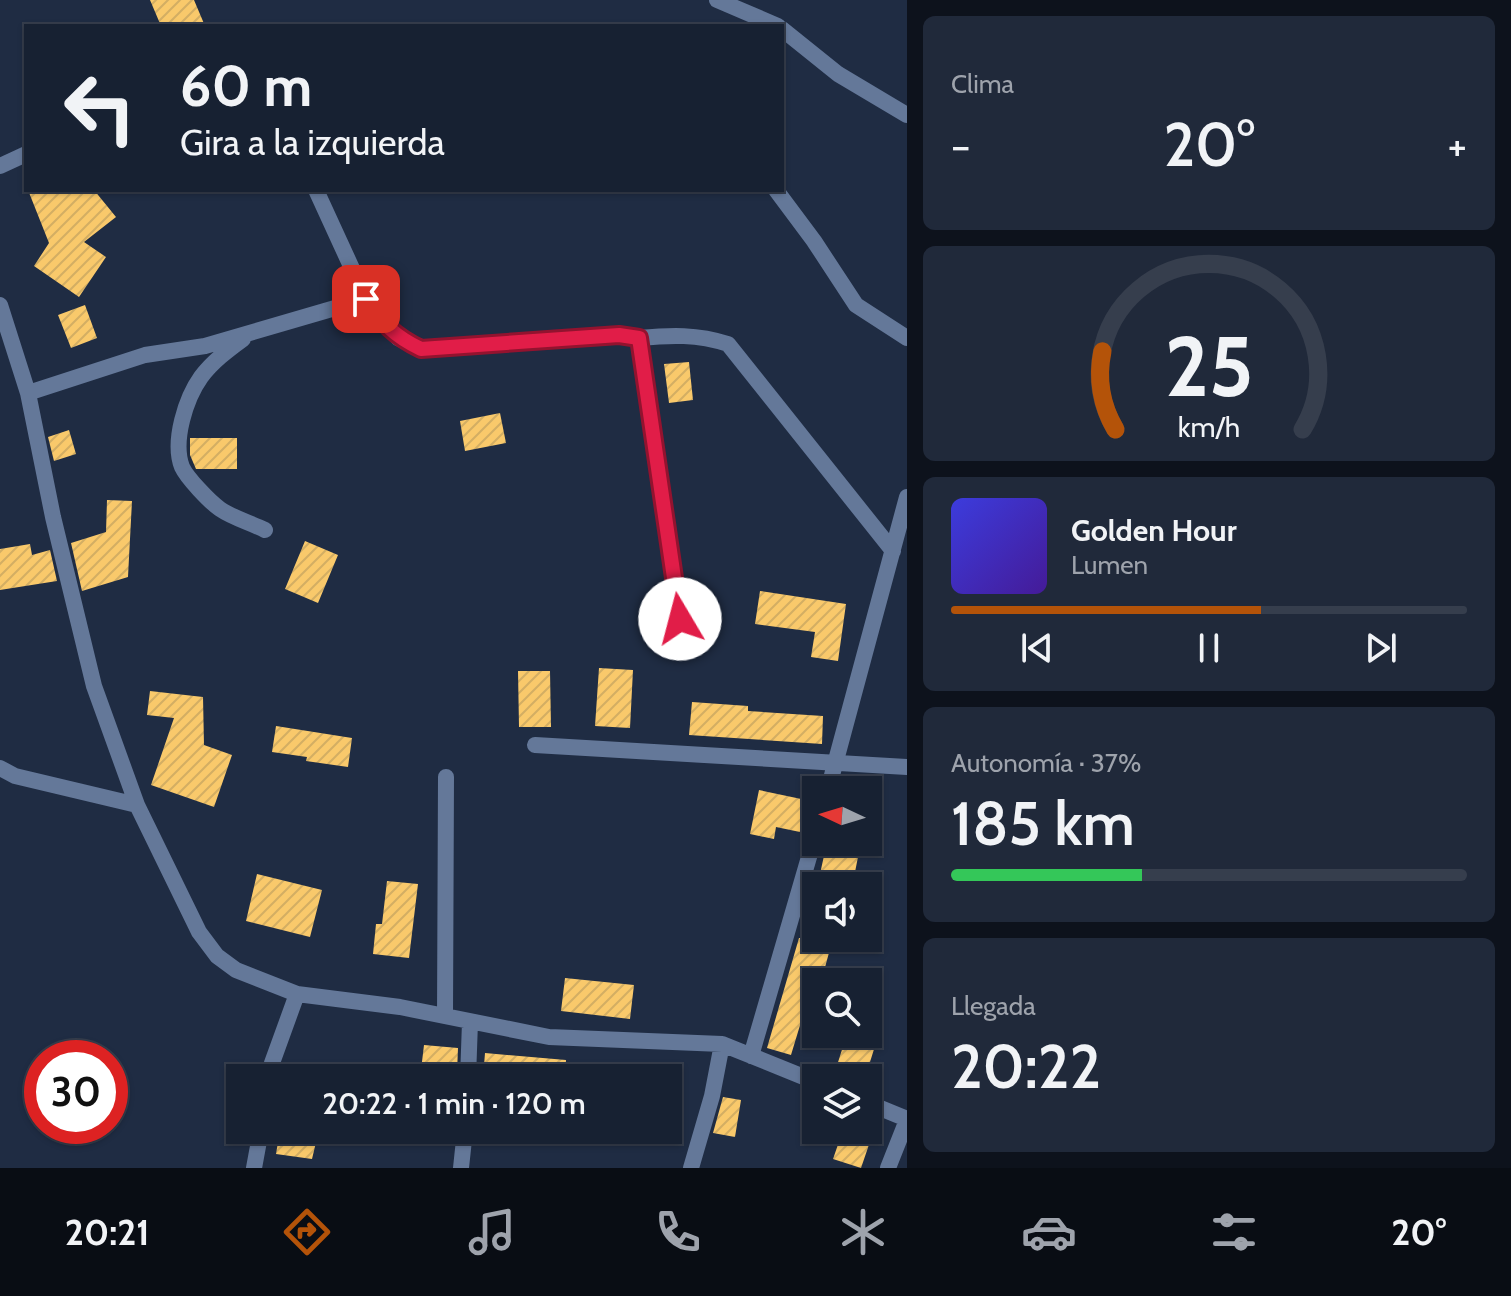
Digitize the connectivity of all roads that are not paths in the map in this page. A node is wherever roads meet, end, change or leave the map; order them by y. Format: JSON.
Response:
{"nodes":[{"id":1,"x":717,"y":0,"type":"edge"},
{"id":2,"x":771,"y":24,"type":"edge"},
{"id":3,"x":784,"y":31,"type":"edge"},
{"id":4,"x":907,"y":115,"type":"edge"},
{"id":5,"x":24,"y":155,"type":"edge"},
{"id":6,"x":0,"y":166,"type":"edge"},
{"id":7,"x":317,"y":192,"type":"edge"},
{"id":8,"x":777,"y":192,"type":"edge"},
{"id":9,"x":366,"y":299,"type":"junction"},
{"id":10,"x":0,"y":305,"type":"edge"},
{"id":11,"x":251,"y":334,"type":"junction"},
{"id":12,"x":639,"y":338,"type":"junction"},
{"id":13,"x":907,"y":338,"type":"edge"},
{"id":14,"x":28,"y":393,"type":"junction"},
{"id":15,"x":907,"y":497,"type":"edge"},
{"id":16,"x":265,"y":530,"type":"dead end"},
{"id":17,"x":893,"y":551,"type":"junction"},
{"id":18,"x":680,"y":619,"type":"dead end"},
{"id":19,"x":535,"y":745,"type":"dead end"},
{"id":20,"x":836,"y":764,"type":"junction"},
{"id":21,"x":907,"y":767,"type":"edge"},
{"id":22,"x":0,"y":768,"type":"edge"},
{"id":23,"x":832,"y":776,"type":"edge"},
{"id":24,"x":446,"y":777,"type":"dead end"},
{"id":25,"x":137,"y":805,"type":"junction"},
{"id":26,"x":809,"y":856,"type":"edge"},
{"id":27,"x":297,"y":994,"type":"junction"},
{"id":28,"x":445,"y":1016,"type":"junction"},
{"id":29,"x":470,"y":1022,"type":"junction"},
{"id":30,"x":722,"y":1044,"type":"junction"},
{"id":31,"x":751,"y":1056,"type":"junction"},
{"id":32,"x":272,"y":1064,"type":"edge"},
{"id":33,"x":468,"y":1064,"type":"edge"},
{"id":34,"x":802,"y":1076,"type":"edge"},
{"id":35,"x":882,"y":1109,"type":"edge"},
{"id":36,"x":907,"y":1120,"type":"edge"},
{"id":37,"x":258,"y":1144,"type":"edge"},
{"id":38,"x":464,"y":1144,"type":"edge"},
{"id":39,"x":254,"y":1168,"type":"edge"},
{"id":40,"x":461,"y":1168,"type":"edge"},
{"id":41,"x":691,"y":1168,"type":"edge"},
{"id":42,"x":888,"y":1168,"type":"edge"}],
"edges":[{"from":1,"to":2,"type":"street"},
{"from":3,"to":4,"type":"street"},
{"from":5,"to":6,"type":"street"},
{"from":7,"to":9,"type":"street"},
{"from":8,"to":13,"type":"street"},
{"from":9,"to":11,"type":"street"},
{"from":9,"to":12,"type":"street"},
{"from":10,"to":14,"type":"street"},
{"from":11,"to":14,"type":"street"},
{"from":11,"to":16,"type":"street"},
{"from":12,"to":17,"type":"street"},
{"from":12,"to":18,"type":"street"},
{"from":14,"to":25,"type":"street"},
{"from":15,"to":17,"type":"street"},
{"from":17,"to":20,"type":"street"},
{"from":19,"to":20,"type":"street"},
{"from":20,"to":21,"type":"street"},
{"from":20,"to":23,"type":"street"},
{"from":22,"to":25,"type":"street"},
{"from":24,"to":28,"type":"street"},
{"from":25,"to":27,"type":"street"},
{"from":26,"to":31,"type":"street"},
{"from":27,"to":28,"type":"street"},
{"from":27,"to":32,"type":"street"},
{"from":28,"to":29,"type":"street"},
{"from":29,"to":30,"type":"street"},
{"from":29,"to":33,"type":"street"},
{"from":30,"to":31,"type":"street"},
{"from":30,"to":41,"type":"street"},
{"from":31,"to":34,"type":"street"},
{"from":35,"to":36,"type":"street"},
{"from":36,"to":42,"type":"street"},
{"from":37,"to":39,"type":"street"},
{"from":38,"to":40,"type":"street"}]}
